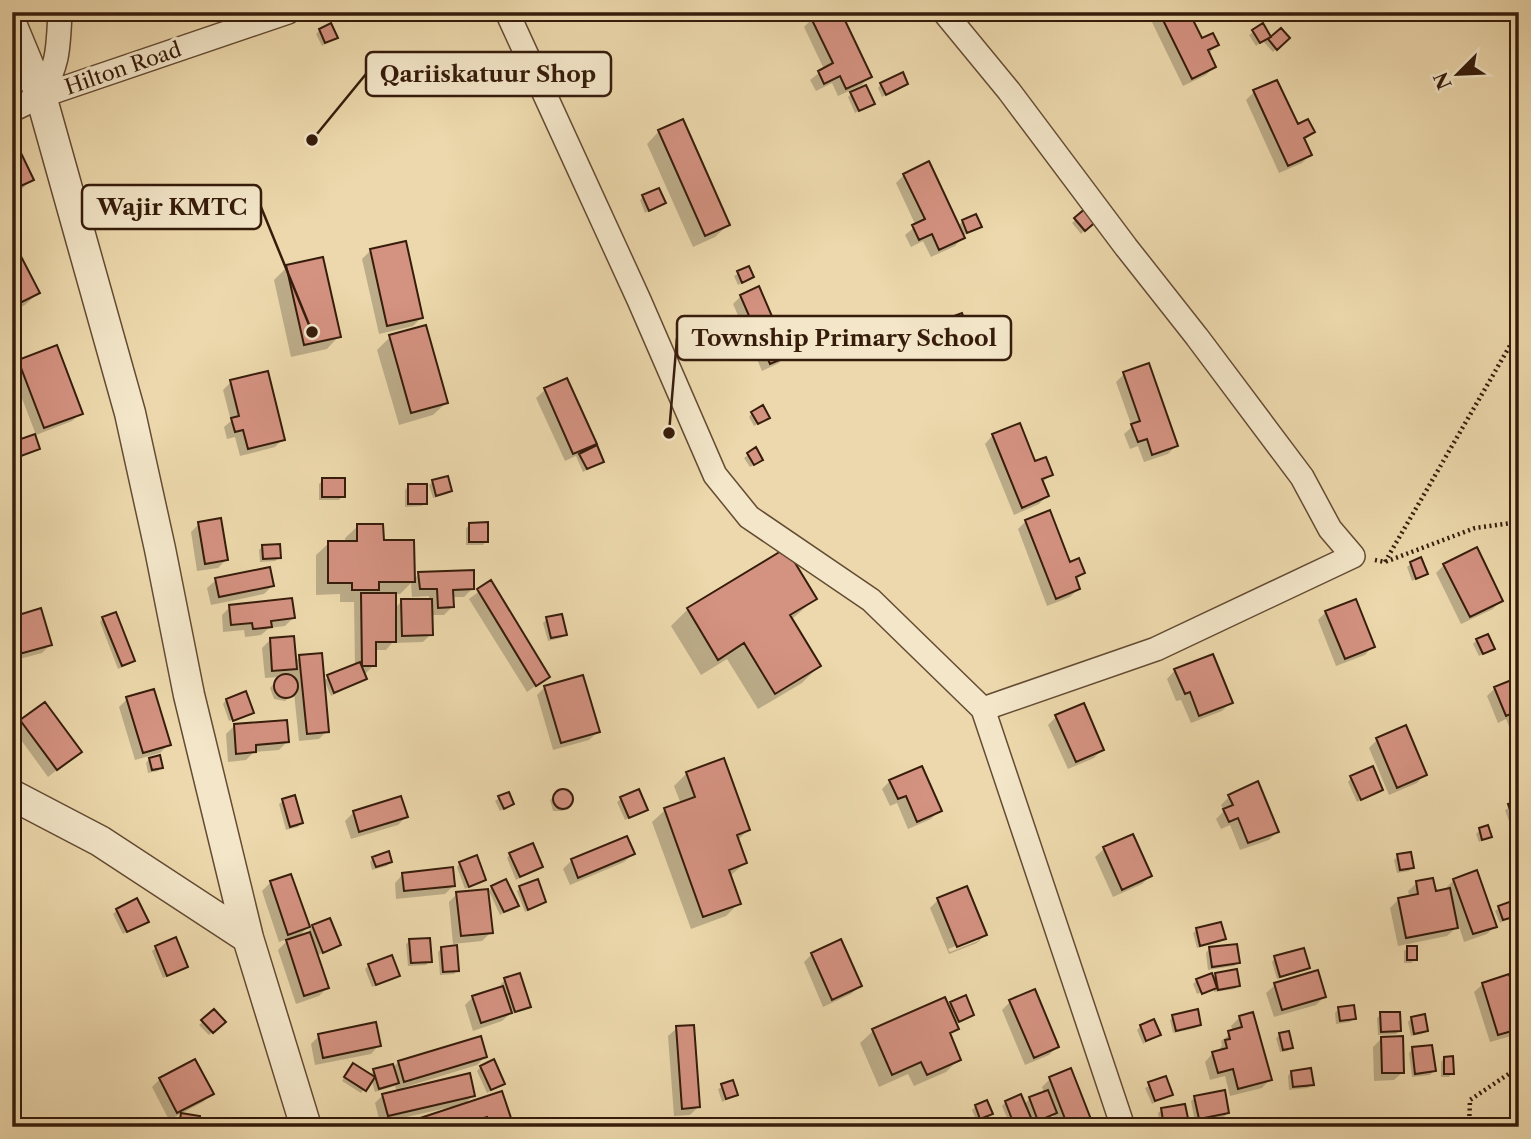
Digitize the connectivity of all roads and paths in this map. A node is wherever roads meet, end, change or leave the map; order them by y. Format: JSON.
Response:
{"nodes":[{"id":1,"x":60,"y":12,"type":"edge"},
{"id":2,"x":288,"y":12,"type":"edge"},
{"id":3,"x":507,"y":12,"type":"edge"},
{"id":4,"x":944,"y":12,"type":"edge"},
{"id":5,"x":12,"y":26,"type":"edge"},
{"id":6,"x":41,"y":96,"type":"junction"},
{"id":7,"x":12,"y":110,"type":"edge"},
{"id":8,"x":1519,"y":330,"type":"edge"},
{"id":9,"x":1519,"y":522,"type":"edge"},
{"id":10,"x":1353,"y":556,"type":"junction"},
{"id":11,"x":1385,"y":562,"type":"junction"},
{"id":12,"x":983,"y":709,"type":"junction"},
{"id":13,"x":12,"y":795,"type":"edge"},
{"id":14,"x":248,"y":938,"type":"junction"},
{"id":15,"x":1519,"y":1067,"type":"edge"},
{"id":16,"x":306,"y":1127,"type":"edge"},
{"id":17,"x":1124,"y":1127,"type":"edge"},
{"id":18,"x":1469,"y":1127,"type":"edge"}],
"edges":[{"from":1,"to":6,"type":"street","name":"Hilton Road"},
{"from":2,"to":6,"type":"street","name":"Hilton Road"},
{"from":3,"to":12,"type":"street"},
{"from":4,"to":10,"type":"street"},
{"from":5,"to":6,"type":"street"},
{"from":6,"to":7,"type":"street"},
{"from":6,"to":14,"type":"street"},
{"from":8,"to":11,"type":"path"},
{"from":9,"to":11,"type":"path"},
{"from":10,"to":11,"type":"path"},
{"from":10,"to":12,"type":"street"},
{"from":12,"to":17,"type":"street"},
{"from":13,"to":14,"type":"street"},
{"from":14,"to":16,"type":"street"},
{"from":15,"to":18,"type":"path"}]}
